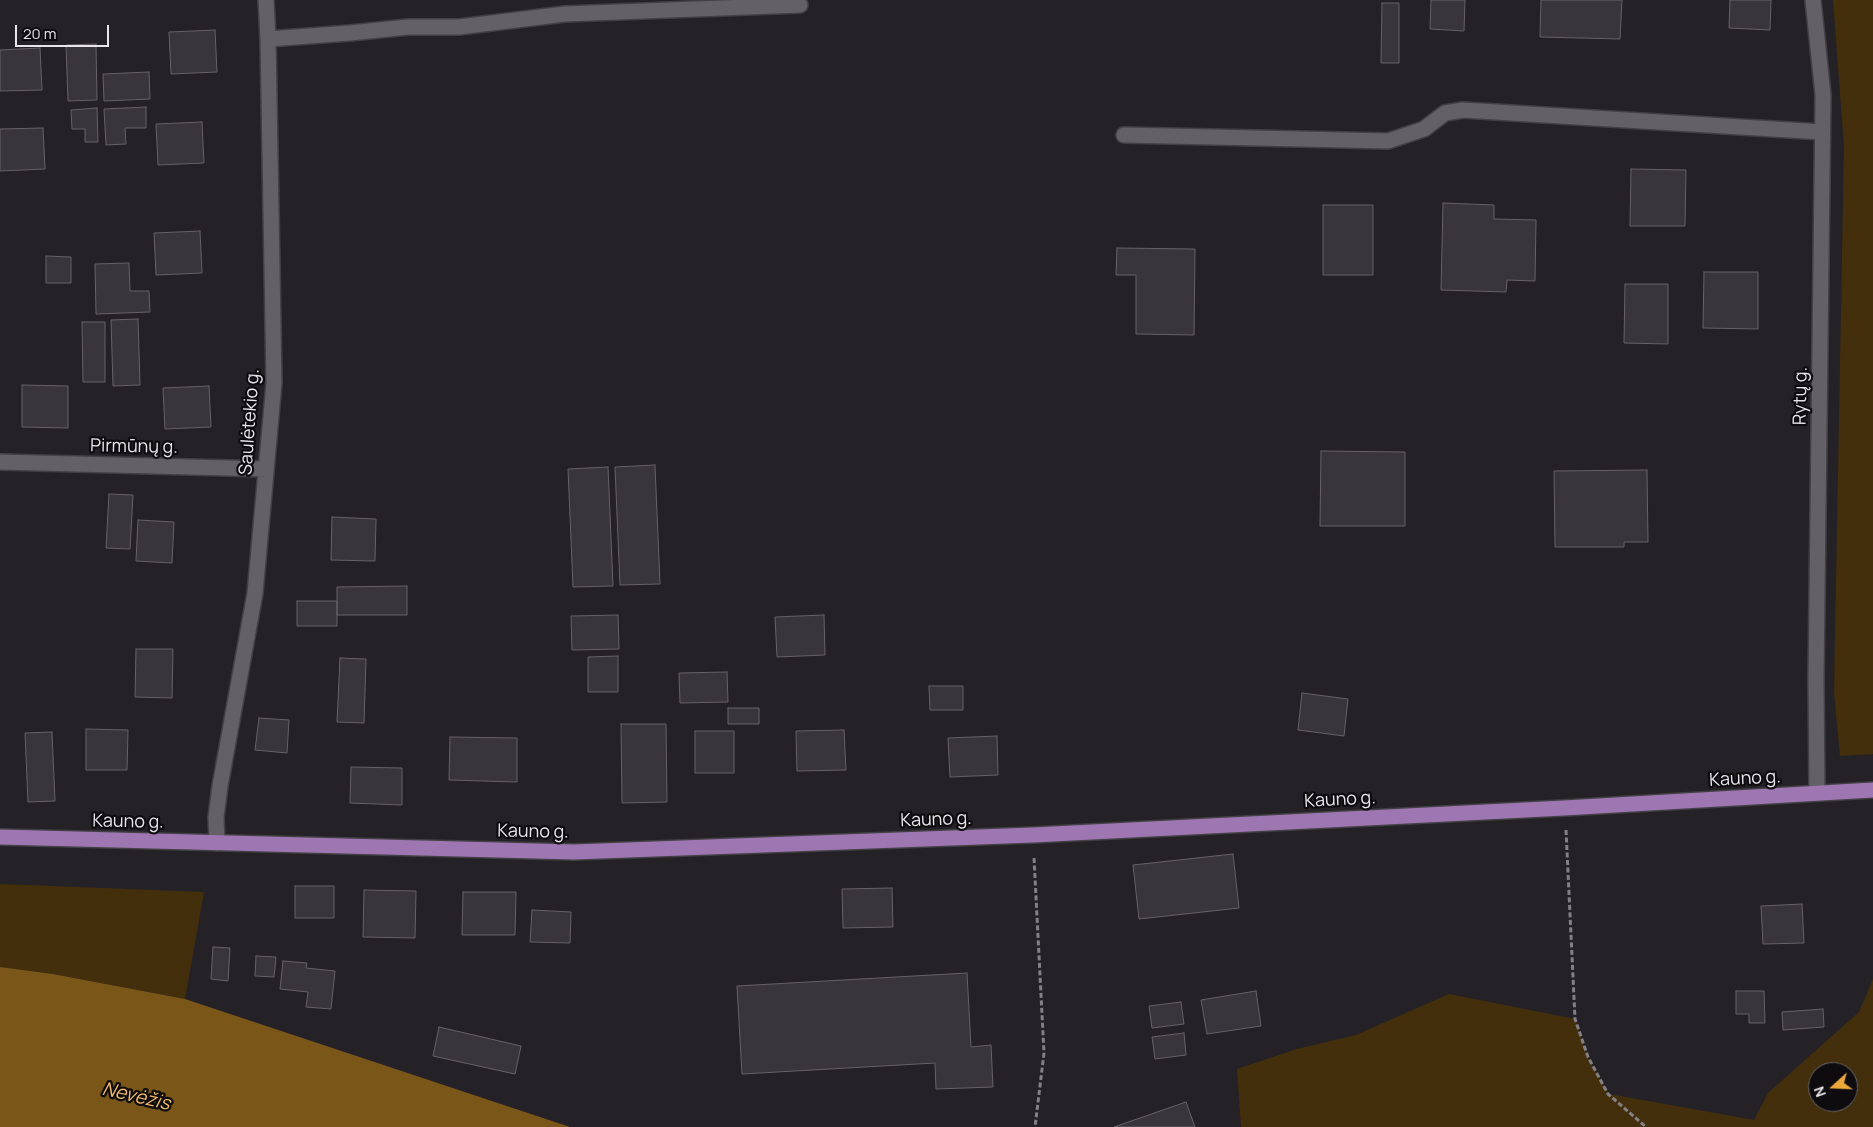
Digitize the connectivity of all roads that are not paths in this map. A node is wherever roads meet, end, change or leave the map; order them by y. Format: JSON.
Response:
{"nodes":[{"id":1,"x":266,"y":0,"type":"edge"},
{"id":2,"x":1814,"y":0,"type":"edge"},
{"id":3,"x":800,"y":5,"type":"dead end"},
{"id":4,"x":268,"y":39,"type":"junction"},
{"id":5,"x":1822,"y":132,"type":"junction"},
{"id":6,"x":1124,"y":135,"type":"dead end"},
{"id":7,"x":0,"y":462,"type":"edge"},
{"id":8,"x":266,"y":469,"type":"junction"},
{"id":9,"x":1873,"y":790,"type":"edge"},
{"id":10,"x":1817,"y":793,"type":"junction"},
{"id":11,"x":0,"y":837,"type":"edge"},
{"id":12,"x":217,"y":843,"type":"junction"}],
"edges":[{"from":1,"to":4,"type":"street","name":"Saulėtekio g."},
{"from":2,"to":5,"type":"street","name":"Rytų g."},
{"from":3,"to":4,"type":"street"},
{"from":4,"to":8,"type":"street","name":"Saulėtekio g."},
{"from":5,"to":6,"type":"street"},
{"from":5,"to":10,"type":"street","name":"Rytų g."},
{"from":7,"to":8,"type":"street","name":"Pirmūnų g."},
{"from":8,"to":12,"type":"street","name":"Saulėtekio g."},
{"from":9,"to":10,"type":"main road","name":"Kauno g."},
{"from":10,"to":12,"type":"main road","name":"Kauno g."},
{"from":11,"to":12,"type":"main road","name":"Kauno g."}]}
